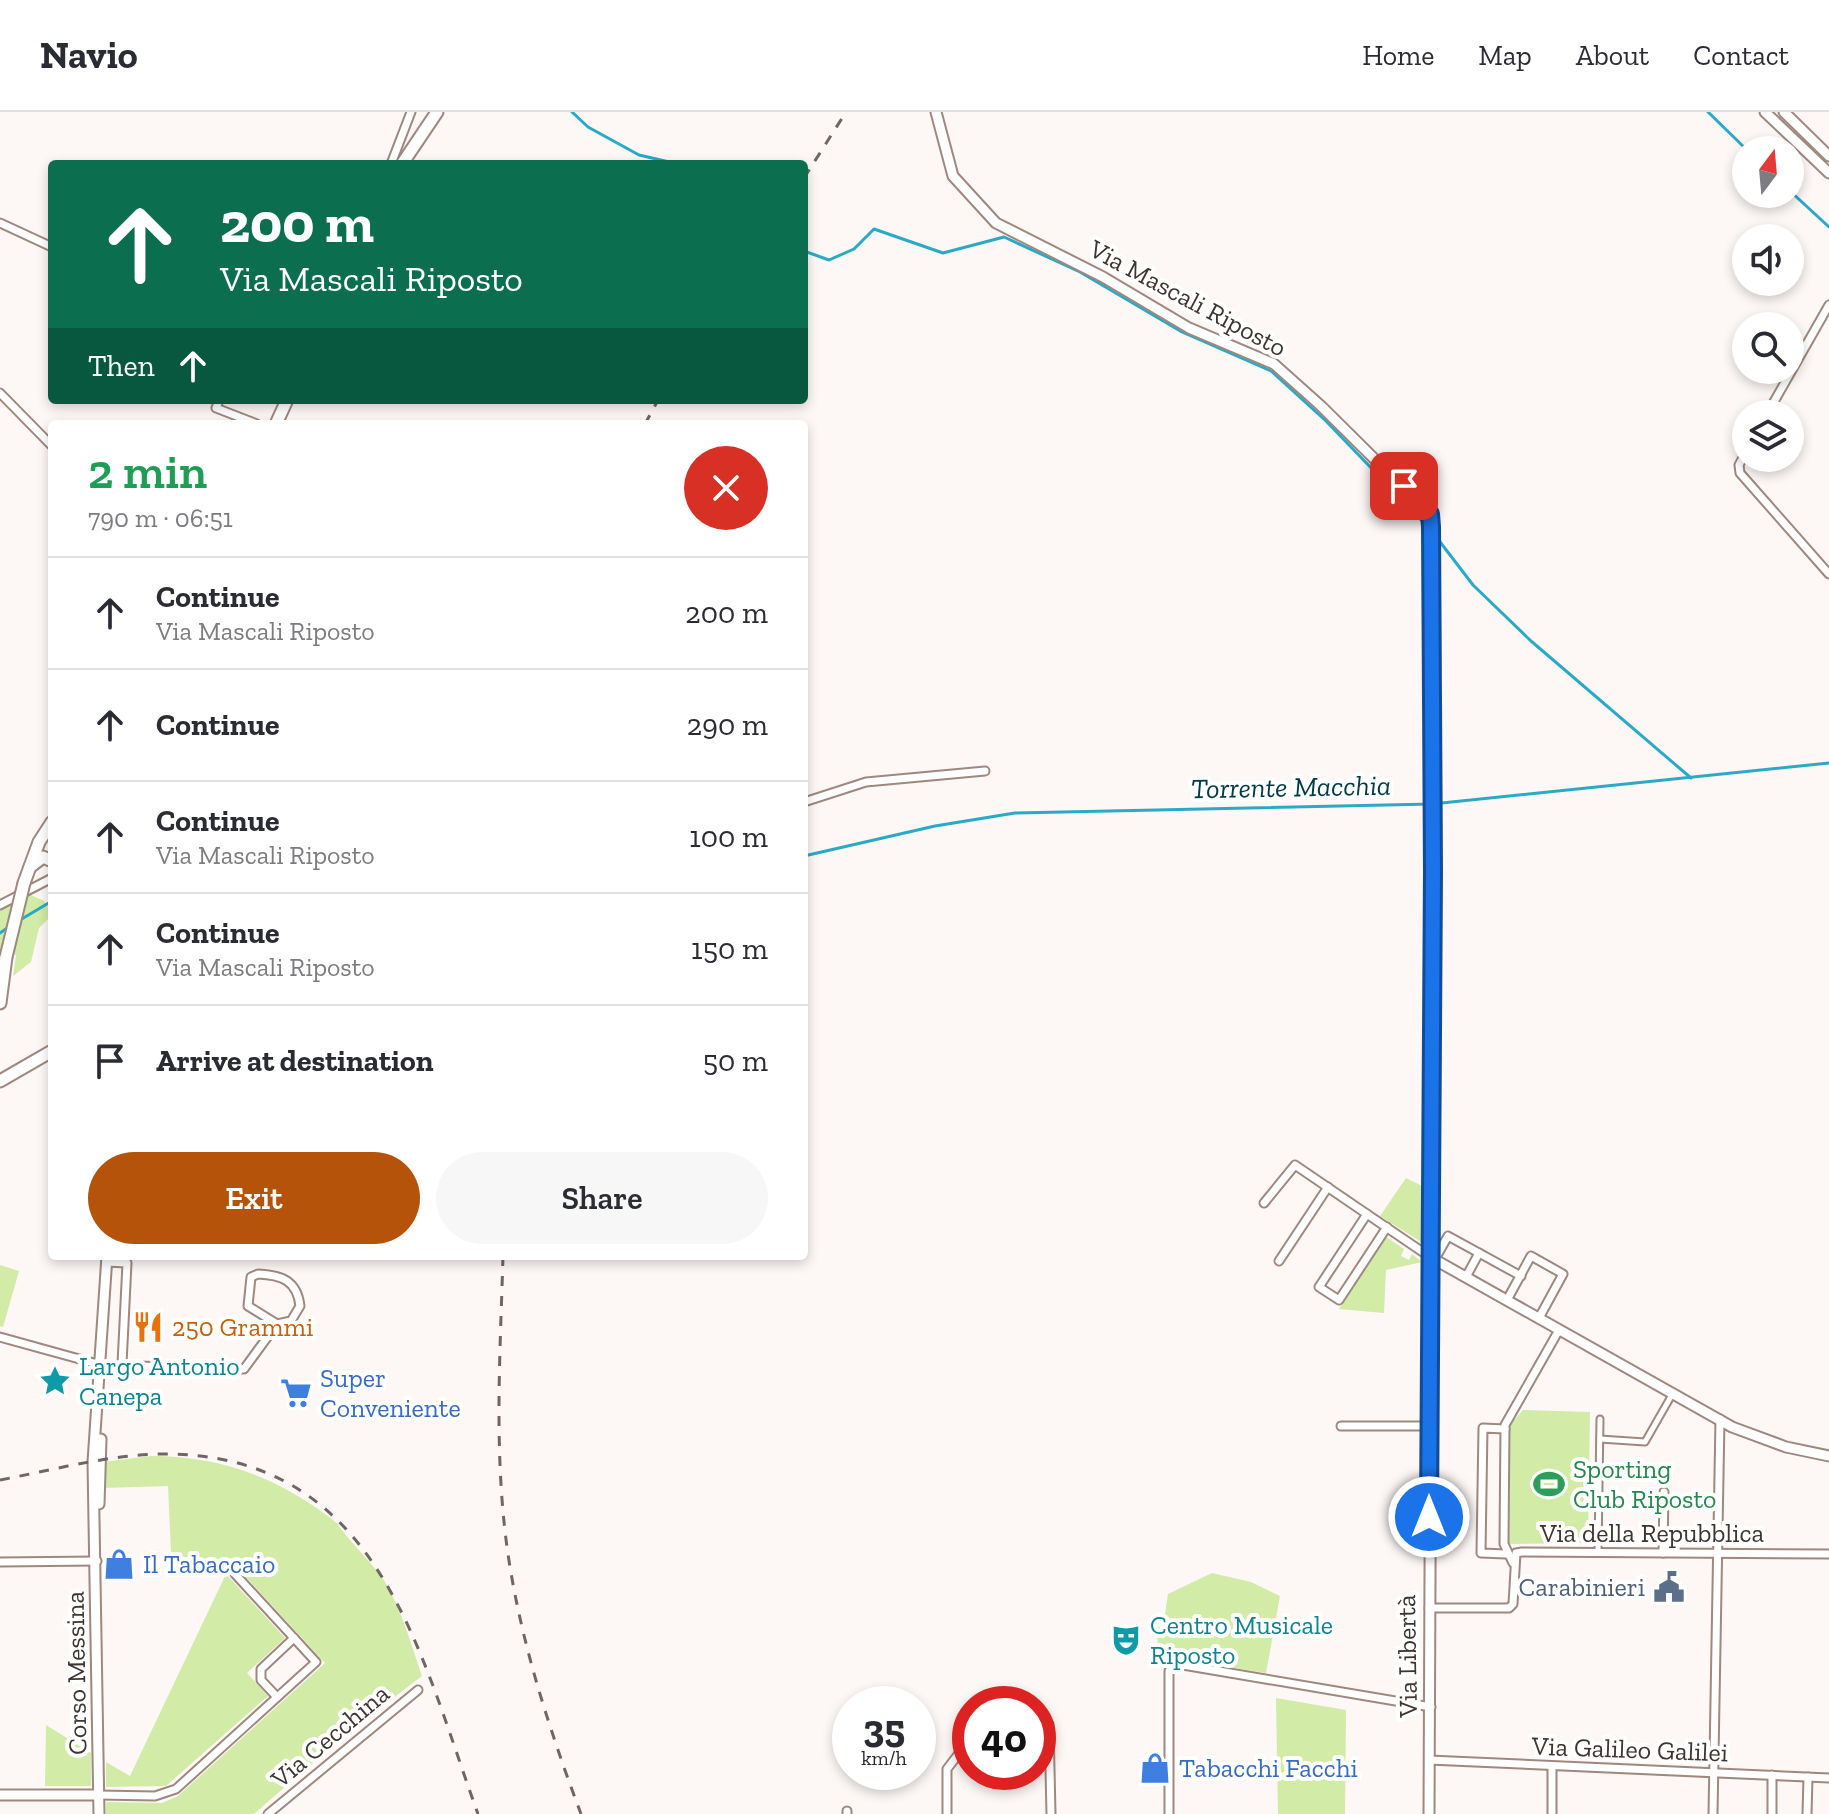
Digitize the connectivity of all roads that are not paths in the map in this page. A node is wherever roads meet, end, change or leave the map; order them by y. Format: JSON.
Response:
{"nodes":[{"id":1,"x":411,"y":112,"type":"edge"},
{"id":2,"x":437,"y":112,"type":"edge"},
{"id":3,"x":936,"y":112,"type":"edge"},
{"id":4,"x":1765,"y":112,"type":"edge"},
{"id":5,"x":1784,"y":112,"type":"edge"},
{"id":6,"x":1829,"y":156,"type":"edge"},
{"id":7,"x":393,"y":160,"type":"edge"},
{"id":8,"x":405,"y":160,"type":"edge"},
{"id":9,"x":1829,"y":173,"type":"edge"},
{"id":10,"x":0,"y":223,"type":"edge"},
{"id":11,"x":48,"y":245,"type":"edge"},
{"id":12,"x":1829,"y":305,"type":"edge"},
{"id":13,"x":0,"y":393,"type":"edge"},
{"id":14,"x":1775,"y":400,"type":"edge"},
{"id":15,"x":218,"y":404,"type":"edge"},
{"id":16,"x":247,"y":420,"type":"edge"},
{"id":17,"x":48,"y":442,"type":"edge"},
{"id":18,"x":1740,"y":472,"type":"edge"},
{"id":19,"x":1829,"y":574,"type":"edge"},
{"id":20,"x":985,"y":771,"type":"dead end"},
{"id":21,"x":808,"y":801,"type":"edge"},
{"id":22,"x":48,"y":828,"type":"edge"},
{"id":23,"x":48,"y":859,"type":"edge"},
{"id":24,"x":29,"y":868,"type":"junction"},
{"id":25,"x":48,"y":880,"type":"edge"},
{"id":26,"x":0,"y":905,"type":"edge"},
{"id":27,"x":0,"y":1003,"type":"edge"},
{"id":28,"x":48,"y":1053,"type":"edge"},
{"id":29,"x":2,"y":1078,"type":"edge"},
{"id":30,"x":1328,"y":1187,"type":"junction"},
{"id":31,"x":1264,"y":1203,"type":"dead end"},
{"id":32,"x":1367,"y":1214,"type":"junction"},
{"id":33,"x":1387,"y":1227,"type":"junction"},
{"id":34,"x":1479,"y":1253,"type":"junction"},
{"id":35,"x":1433,"y":1258,"type":"junction"},
{"id":36,"x":106,"y":1260,"type":"edge"},
{"id":37,"x":111,"y":1260,"type":"edge"},
{"id":38,"x":1279,"y":1261,"type":"dead end"},
{"id":39,"x":1521,"y":1276,"type":"junction"},
{"id":40,"x":1466,"y":1277,"type":"junction"},
{"id":41,"x":1507,"y":1300,"type":"junction"},
{"id":42,"x":1539,"y":1318,"type":"junction"},
{"id":43,"x":277,"y":1324,"type":"junction"},
{"id":44,"x":1559,"y":1330,"type":"junction"},
{"id":45,"x":0,"y":1337,"type":"edge"},
{"id":46,"x":122,"y":1364,"type":"junction"},
{"id":47,"x":101,"y":1368,"type":"junction"},
{"id":48,"x":1673,"y":1393,"type":"junction"},
{"id":49,"x":1600,"y":1419,"type":"dead end"},
{"id":50,"x":1720,"y":1419,"type":"junction"},
{"id":51,"x":1341,"y":1426,"type":"dead end"},
{"id":52,"x":1429,"y":1426,"type":"junction"},
{"id":53,"x":1505,"y":1429,"type":"junction"},
{"id":54,"x":1600,"y":1439,"type":"junction"},
{"id":55,"x":1829,"y":1456,"type":"edge"},
{"id":56,"x":1664,"y":1492,"type":"dead end"},
{"id":57,"x":1598,"y":1553,"type":"junction"},
{"id":58,"x":1663,"y":1553,"type":"junction"},
{"id":59,"x":1717,"y":1553,"type":"junction"},
{"id":60,"x":1506,"y":1554,"type":"junction"},
{"id":61,"x":1829,"y":1554,"type":"edge"},
{"id":62,"x":97,"y":1561,"type":"junction"},
{"id":63,"x":0,"y":1562,"type":"edge"},
{"id":64,"x":1513,"y":1563,"type":"junction"},
{"id":65,"x":235,"y":1574,"type":"dead end"},
{"id":66,"x":1429,"y":1608,"type":"junction"},
{"id":67,"x":294,"y":1638,"type":"junction"},
{"id":68,"x":418,"y":1690,"type":"dead end"},
{"id":69,"x":277,"y":1697,"type":"junction"},
{"id":70,"x":1431,"y":1707,"type":"junction"},
{"id":71,"x":1429,"y":1760,"type":"junction"},
{"id":72,"x":952,"y":1762,"type":"edge"},
{"id":73,"x":1552,"y":1766,"type":"junction"},
{"id":74,"x":1713,"y":1772,"type":"junction"},
{"id":75,"x":1772,"y":1775,"type":"junction"},
{"id":76,"x":1808,"y":1777,"type":"junction"},
{"id":77,"x":1829,"y":1778,"type":"edge"},
{"id":78,"x":1050,"y":1790,"type":"edge"},
{"id":79,"x":0,"y":1795,"type":"edge"},
{"id":80,"x":99,"y":1795,"type":"junction"},
{"id":81,"x":99,"y":1814,"type":"edge"},
{"id":82,"x":268,"y":1814,"type":"edge"},
{"id":83,"x":947,"y":1814,"type":"edge"},
{"id":84,"x":1051,"y":1814,"type":"edge"},
{"id":85,"x":1169,"y":1814,"type":"edge"},
{"id":86,"x":1429,"y":1814,"type":"edge"},
{"id":87,"x":1552,"y":1814,"type":"edge"},
{"id":88,"x":1713,"y":1814,"type":"edge"},
{"id":89,"x":1772,"y":1814,"type":"edge"},
{"id":90,"x":1807,"y":1814,"type":"edge"}],
"edges":[{"from":1,"to":7,"type":"street"},
{"from":2,"to":8,"type":"main road"},
{"from":3,"to":35,"type":"street","name":"Via Mascali Riposto"},
{"from":4,"to":9,"type":"street"},
{"from":5,"to":6,"type":"street"},
{"from":10,"to":11,"type":"street"},
{"from":12,"to":14,"type":"street"},
{"from":13,"to":17,"type":"street"},
{"from":15,"to":16,"type":"street"},
{"from":18,"to":19,"type":"street"},
{"from":20,"to":21,"type":"street"},
{"from":22,"to":24,"type":"main road"},
{"from":23,"to":24,"type":"main road"},
{"from":24,"to":27,"type":"main road","bridge":true},
{"from":25,"to":26,"type":"street"},
{"from":28,"to":29,"type":"main road"},
{"from":30,"to":31,"type":"street"},
{"from":30,"to":32,"type":"street"},
{"from":30,"to":38,"type":"street"},
{"from":32,"to":33,"type":"street"},
{"from":32,"to":33,"type":"street"},
{"from":33,"to":35,"type":"street"},
{"from":34,"to":35,"type":"street"},
{"from":34,"to":39,"type":"street"},
{"from":34,"to":40,"type":"street"},
{"from":35,"to":40,"type":"street"},
{"from":35,"to":52,"type":"street","name":"Via Libertà"},
{"from":36,"to":47,"type":"street","name":"Corso Messina"},
{"from":37,"to":46,"type":"street"},
{"from":39,"to":41,"type":"street"},
{"from":39,"to":42,"type":"street"},
{"from":40,"to":41,"type":"street"},
{"from":41,"to":42,"type":"street"},
{"from":42,"to":44,"type":"street"},
{"from":43,"to":43,"type":"street"},
{"from":43,"to":46,"type":"street"},
{"from":44,"to":48,"type":"street"},
{"from":44,"to":53,"type":"street"},
{"from":45,"to":47,"type":"street"},
{"from":46,"to":47,"type":"street"},
{"from":47,"to":62,"type":"street","name":"Corso Messina"},
{"from":48,"to":50,"type":"street"},
{"from":48,"to":54,"type":"street"},
{"from":49,"to":54,"type":"street"},
{"from":50,"to":55,"type":"street"},
{"from":50,"to":59,"type":"street"},
{"from":51,"to":52,"type":"street"},
{"from":52,"to":66,"type":"street","name":"Via Libertà"},
{"from":53,"to":60,"type":"street"},
{"from":53,"to":60,"type":"street"},
{"from":54,"to":57,"type":"street"},
{"from":56,"to":58,"type":"street"},
{"from":57,"to":58,"type":"street","name":"Via della Repubblica"},
{"from":57,"to":64,"type":"street","name":"Via della Repubblica"},
{"from":58,"to":59,"type":"street","name":"Via della Repubblica"},
{"from":59,"to":61,"type":"street","name":"Via della Repubblica"},
{"from":59,"to":74,"type":"street"},
{"from":60,"to":64,"type":"street"},
{"from":62,"to":63,"type":"street"},
{"from":62,"to":80,"type":"street","name":"Corso Messina"},
{"from":64,"to":66,"type":"street","name":"Via della Repubblica"},
{"from":65,"to":67,"type":"street"},
{"from":66,"to":70,"type":"street","name":"Via Libertà"},
{"from":67,"to":69,"type":"street"},
{"from":67,"to":69,"type":"street"},
{"from":68,"to":82,"type":"street","name":"Via Cecchina"},
{"from":69,"to":80,"type":"street"},
{"from":70,"to":71,"type":"street","name":"Via Libertà"},
{"from":70,"to":85,"type":"street"},
{"from":71,"to":73,"type":"street","name":"Via Galileo Galilei"},
{"from":71,"to":86,"type":"street","name":"Via Libertà"},
{"from":72,"to":83,"type":"street"},
{"from":73,"to":74,"type":"street","name":"Via Galileo Galilei"},
{"from":73,"to":87,"type":"street"},
{"from":74,"to":75,"type":"street","name":"Via Galileo Galilei"},
{"from":74,"to":88,"type":"street"},
{"from":75,"to":76,"type":"street","name":"Via Galileo Galilei"},
{"from":75,"to":89,"type":"street"},
{"from":76,"to":77,"type":"street","name":"Via Galileo Galilei"},
{"from":76,"to":90,"type":"street"},
{"from":78,"to":84,"type":"street"},
{"from":79,"to":80,"type":"street"},
{"from":80,"to":81,"type":"street","name":"Corso Messina"}]}
